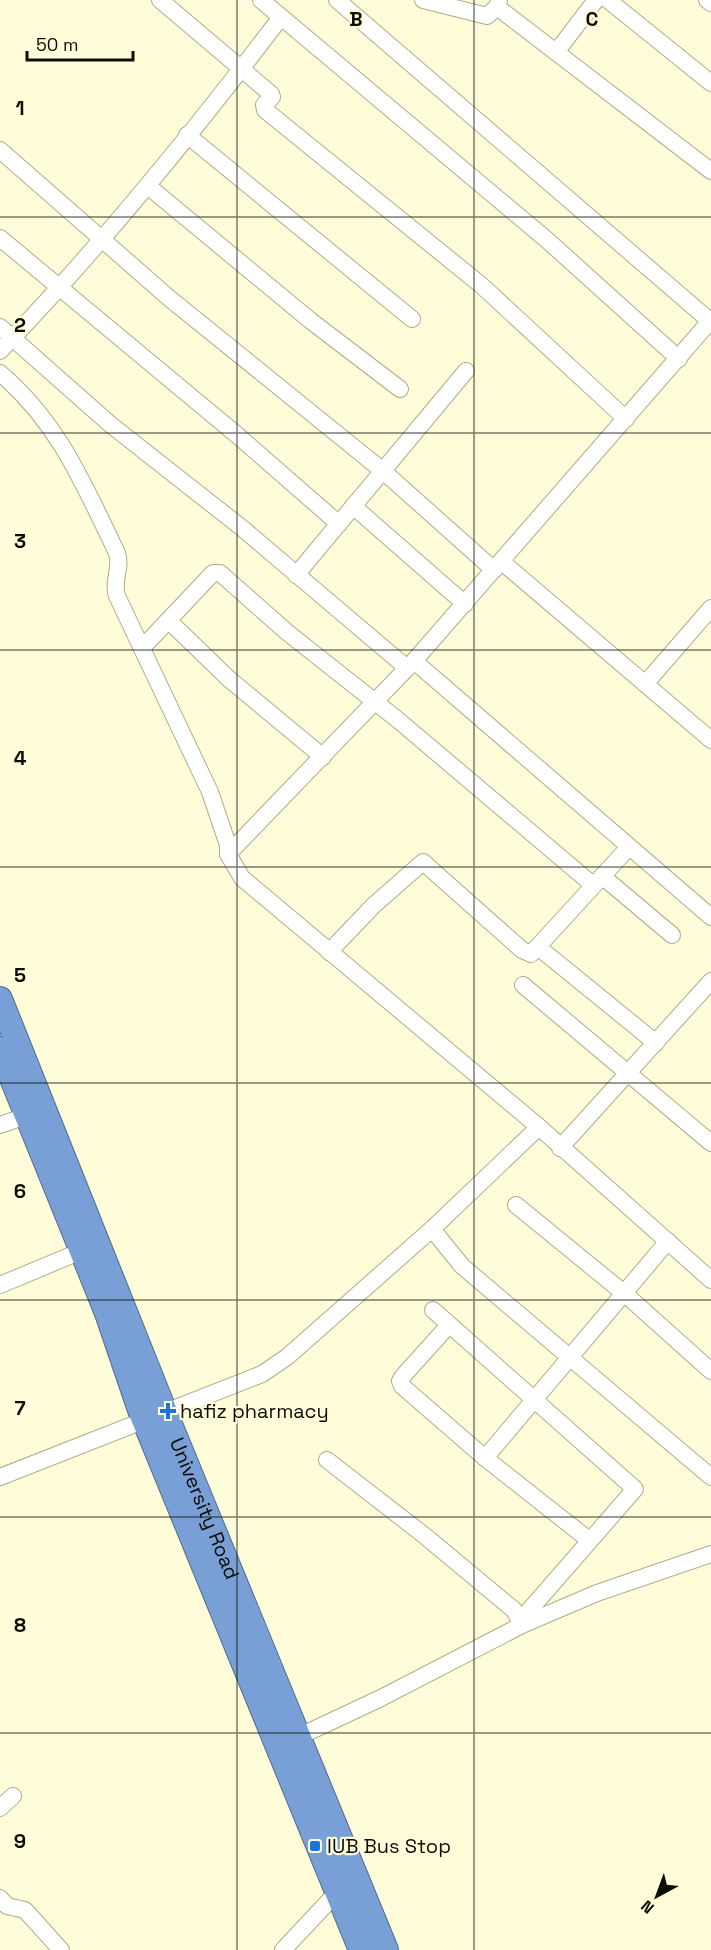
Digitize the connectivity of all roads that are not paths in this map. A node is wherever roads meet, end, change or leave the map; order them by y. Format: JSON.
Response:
{"nodes":[{"id":1,"x":160,"y":0,"type":"edge"},
{"id":2,"x":261,"y":0,"type":"edge"},
{"id":3,"x":337,"y":0,"type":"edge"},
{"id":4,"x":423,"y":0,"type":"edge"},
{"id":5,"x":596,"y":0,"type":"edge"},
{"id":6,"x":608,"y":0,"type":"edge"},
{"id":7,"x":707,"y":0,"type":"edge"},
{"id":8,"x":711,"y":3,"type":"edge"},
{"id":9,"x":498,"y":4,"type":"edge"},
{"id":10,"x":281,"y":17,"type":"junction"},
{"id":11,"x":557,"y":51,"type":"junction"},
{"id":12,"x":242,"y":69,"type":"junction"},
{"id":13,"x":711,"y":83,"type":"edge"},
{"id":14,"x":187,"y":135,"type":"junction"},
{"id":15,"x":0,"y":150,"type":"edge"},
{"id":16,"x":711,"y":171,"type":"edge"},
{"id":17,"x":149,"y":187,"type":"junction"},
{"id":18,"x":0,"y":238,"type":"edge"},
{"id":19,"x":100,"y":239,"type":"junction"},
{"id":20,"x":59,"y":289,"type":"junction"},
{"id":21,"x":412,"y":319,"type":"dead end"},
{"id":22,"x":708,"y":329,"type":"edge"},
{"id":23,"x":6,"y":333,"type":"edge"},
{"id":24,"x":0,"y":351,"type":"edge"},
{"id":25,"x":679,"y":358,"type":"junction"},
{"id":26,"x":466,"y":371,"type":"dead end"},
{"id":27,"x":0,"y":373,"type":"edge"},
{"id":28,"x":400,"y":388,"type":"dead end"},
{"id":29,"x":626,"y":419,"type":"junction"},
{"id":30,"x":383,"y":471,"type":"junction"},
{"id":31,"x":353,"y":506,"type":"junction"},
{"id":32,"x":339,"y":524,"type":"junction"},
{"id":33,"x":498,"y":566,"type":"junction"},
{"id":34,"x":296,"y":575,"type":"junction"},
{"id":35,"x":465,"y":604,"type":"junction"},
{"id":36,"x":711,"y":608,"type":"edge"},
{"id":37,"x":169,"y":621,"type":"junction"},
{"id":38,"x":142,"y":648,"type":"junction"},
{"id":39,"x":411,"y":664,"type":"junction"},
{"id":40,"x":645,"y":684,"type":"junction"},
{"id":41,"x":375,"y":701,"type":"junction"},
{"id":42,"x":711,"y":740,"type":"edge"},
{"id":43,"x":323,"y":757,"type":"junction"},
{"id":44,"x":629,"y":847,"type":"junction"},
{"id":45,"x":228,"y":854,"type":"junction"},
{"id":46,"x":597,"y":881,"type":"junction"},
{"id":47,"x":711,"y":917,"type":"edge"},
{"id":48,"x":672,"y":935,"type":"dead end"},
{"id":49,"x":538,"y":947,"type":"junction"},
{"id":50,"x":329,"y":952,"type":"junction"},
{"id":51,"x":711,"y":981,"type":"edge"},
{"id":52,"x":523,"y":985,"type":"dead end"},
{"id":53,"x":0,"y":999,"type":"edge"},
{"id":54,"x":656,"y":1043,"type":"junction"},
{"id":55,"x":0,"y":1049,"type":"edge"},
{"id":56,"x":629,"y":1073,"type":"junction"},
{"id":57,"x":35,"y":1113,"type":"junction"},
{"id":58,"x":0,"y":1125,"type":"edge"},
{"id":59,"x":539,"y":1127,"type":"junction"},
{"id":60,"x":711,"y":1143,"type":"edge"},
{"id":61,"x":560,"y":1148,"type":"junction"},
{"id":62,"x":516,"y":1205,"type":"dead end"},
{"id":63,"x":432,"y":1229,"type":"junction"},
{"id":64,"x":668,"y":1241,"type":"junction"},
{"id":65,"x":89,"y":1247,"type":"junction"},
{"id":66,"x":711,"y":1280,"type":"edge"},
{"id":67,"x":0,"y":1285,"type":"edge"},
{"id":68,"x":625,"y":1294,"type":"junction"},
{"id":69,"x":433,"y":1310,"type":"dead end"},
{"id":70,"x":449,"y":1325,"type":"junction"},
{"id":71,"x":571,"y":1357,"type":"junction"},
{"id":72,"x":711,"y":1371,"type":"edge"},
{"id":73,"x":534,"y":1402,"type":"junction"},
{"id":74,"x":155,"y":1416,"type":"junction"},
{"id":75,"x":485,"y":1458,"type":"junction"},
{"id":76,"x":327,"y":1460,"type":"dead end"},
{"id":77,"x":0,"y":1477,"type":"edge"},
{"id":78,"x":711,"y":1478,"type":"edge"},
{"id":79,"x":589,"y":1540,"type":"junction"},
{"id":80,"x":711,"y":1554,"type":"edge"},
{"id":81,"x":521,"y":1621,"type":"junction"},
{"id":82,"x":298,"y":1737,"type":"junction"},
{"id":83,"x":355,"y":1875,"type":"junction"},
{"id":84,"x":337,"y":1892,"type":"junction"},
{"id":85,"x":0,"y":1898,"type":"edge"},
{"id":86,"x":284,"y":1949,"type":"edge"},
{"id":87,"x":61,"y":1950,"type":"edge"},
{"id":88,"x":361,"y":1950,"type":"edge"},
{"id":89,"x":386,"y":1950,"type":"edge"}],
"edges":[{"from":1,"to":12,"type":"street"},
{"from":2,"to":10,"type":"street"},
{"from":3,"to":22,"type":"street"},
{"from":4,"to":9,"type":"street"},
{"from":5,"to":11,"type":"street"},
{"from":6,"to":13,"type":"street"},
{"from":7,"to":8,"type":"street"},
{"from":9,"to":11,"type":"street"},
{"from":10,"to":12,"type":"street"},
{"from":10,"to":25,"type":"street"},
{"from":11,"to":16,"type":"street"},
{"from":12,"to":14,"type":"street"},
{"from":12,"to":29,"type":"street"},
{"from":14,"to":17,"type":"street"},
{"from":14,"to":21,"type":"street"},
{"from":15,"to":19,"type":"street"},
{"from":17,"to":19,"type":"street"},
{"from":17,"to":28,"type":"street"},
{"from":18,"to":20,"type":"street"},
{"from":19,"to":20,"type":"street"},
{"from":19,"to":30,"type":"street"},
{"from":20,"to":23,"type":"street"},
{"from":20,"to":32,"type":"street"},
{"from":22,"to":25,"type":"street"},
{"from":23,"to":24,"type":"street"},
{"from":23,"to":34,"type":"street"},
{"from":25,"to":29,"type":"street"},
{"from":26,"to":30,"type":"street"},
{"from":27,"to":38,"type":"street"},
{"from":29,"to":33,"type":"street"},
{"from":30,"to":31,"type":"street"},
{"from":30,"to":33,"type":"street"},
{"from":31,"to":32,"type":"street"},
{"from":31,"to":35,"type":"street"},
{"from":32,"to":34,"type":"street"},
{"from":33,"to":35,"type":"street"},
{"from":33,"to":40,"type":"street"},
{"from":34,"to":39,"type":"street"},
{"from":35,"to":39,"type":"street"},
{"from":36,"to":40,"type":"street"},
{"from":37,"to":38,"type":"street"},
{"from":37,"to":41,"type":"street"},
{"from":37,"to":43,"type":"street"},
{"from":38,"to":45,"type":"street"},
{"from":39,"to":41,"type":"street"},
{"from":39,"to":44,"type":"street"},
{"from":40,"to":42,"type":"street"},
{"from":41,"to":43,"type":"street"},
{"from":41,"to":46,"type":"street"},
{"from":43,"to":45,"type":"street"},
{"from":44,"to":46,"type":"street"},
{"from":44,"to":47,"type":"street"},
{"from":45,"to":50,"type":"street"},
{"from":46,"to":48,"type":"street"},
{"from":46,"to":49,"type":"street"},
{"from":49,"to":50,"type":"street"},
{"from":49,"to":54,"type":"street"},
{"from":50,"to":59,"type":"street"},
{"from":51,"to":54,"type":"street"},
{"from":52,"to":56,"type":"street"},
{"from":53,"to":57,"type":"highway","name":"University Road"},
{"from":54,"to":56,"type":"street"},
{"from":55,"to":57,"type":"highway","name":"University Road"},
{"from":56,"to":60,"type":"street"},
{"from":56,"to":61,"type":"street"},
{"from":57,"to":58,"type":"street"},
{"from":57,"to":65,"type":"highway","name":"University Road"},
{"from":59,"to":61,"type":"street"},
{"from":59,"to":63,"type":"street"},
{"from":61,"to":64,"type":"street"},
{"from":62,"to":68,"type":"street"},
{"from":63,"to":71,"type":"street"},
{"from":63,"to":74,"type":"street"},
{"from":64,"to":66,"type":"street"},
{"from":64,"to":68,"type":"street"},
{"from":65,"to":67,"type":"street"},
{"from":65,"to":74,"type":"highway","name":"University Road"},
{"from":68,"to":71,"type":"street"},
{"from":68,"to":72,"type":"street"},
{"from":69,"to":70,"type":"street"},
{"from":70,"to":73,"type":"street"},
{"from":70,"to":75,"type":"street"},
{"from":71,"to":73,"type":"street"},
{"from":71,"to":78,"type":"street"},
{"from":73,"to":75,"type":"street"},
{"from":73,"to":79,"type":"street"},
{"from":74,"to":77,"type":"street"},
{"from":74,"to":82,"type":"highway","name":"University Road"},
{"from":74,"to":84,"type":"highway","name":"University Road"},
{"from":75,"to":79,"type":"street"},
{"from":76,"to":81,"type":"street"},
{"from":79,"to":81,"type":"street"},
{"from":80,"to":81,"type":"street"},
{"from":81,"to":82,"type":"street"},
{"from":82,"to":83,"type":"highway","name":"University Road"},
{"from":83,"to":84,"type":"street"},
{"from":83,"to":89,"type":"highway","name":"University Road"},
{"from":84,"to":86,"type":"street"},
{"from":84,"to":88,"type":"highway","name":"University Road"},
{"from":85,"to":87,"type":"street"}]}
